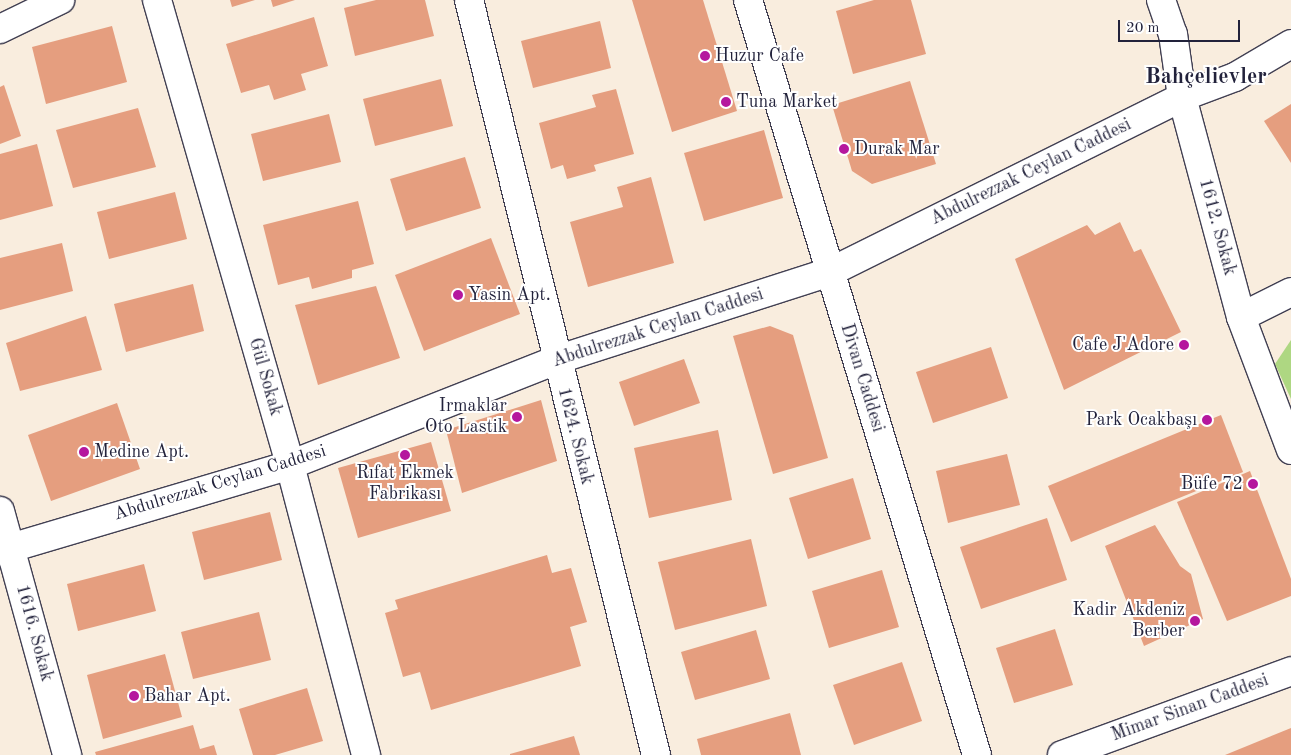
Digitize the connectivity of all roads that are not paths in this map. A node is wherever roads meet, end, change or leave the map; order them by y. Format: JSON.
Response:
{"nodes":[{"id":1,"x":60,"y":0,"type":"edge"},
{"id":2,"x":157,"y":0,"type":"edge"},
{"id":3,"x":469,"y":0,"type":"edge"},
{"id":4,"x":748,"y":0,"type":"edge"},
{"id":5,"x":1161,"y":0,"type":"edge"},
{"id":6,"x":19,"y":9,"type":"edge"},
{"id":7,"x":0,"y":29,"type":"edge"},
{"id":8,"x":1291,"y":44,"type":"edge"},
{"id":9,"x":1182,"y":96,"type":"junction"},
{"id":10,"x":830,"y":272,"type":"junction"},
{"id":11,"x":1291,"y":292,"type":"edge"},
{"id":12,"x":1240,"y":317,"type":"junction"},
{"id":13,"x":556,"y":360,"type":"junction"},
{"id":14,"x":1291,"y":450,"type":"edge"},
{"id":15,"x":290,"y":465,"type":"junction"},
{"id":16,"x":0,"y":511,"type":"edge"},
{"id":17,"x":5,"y":549,"type":"edge"},
{"id":18,"x":1291,"y":671,"type":"edge"},
{"id":19,"x":68,"y":755,"type":"edge"},
{"id":20,"x":366,"y":755,"type":"edge"},
{"id":21,"x":656,"y":755,"type":"edge"},
{"id":22,"x":977,"y":755,"type":"edge"},
{"id":23,"x":1062,"y":755,"type":"edge"}],
"edges":[{"from":1,"to":6,"type":"street"},
{"from":2,"to":15,"type":"street","name":"Gül Sokak"},
{"from":3,"to":13,"type":"street","name":"1624. Sokak"},
{"from":4,"to":10,"type":"street","name":"Divan Caddesi"},
{"from":5,"to":9,"type":"street","name":"1612. Sokak"},
{"from":6,"to":7,"type":"street"},
{"from":8,"to":9,"type":"street","name":"Abdulrezzak Ceylan Caddesi"},
{"from":9,"to":10,"type":"street","name":"Abdulrezzak Ceylan Caddesi"},
{"from":9,"to":12,"type":"street","name":"1612. Sokak"},
{"from":10,"to":13,"type":"street","name":"Abdulrezzak Ceylan Caddesi"},
{"from":10,"to":22,"type":"street","name":"Divan Caddesi"},
{"from":11,"to":12,"type":"street"},
{"from":12,"to":14,"type":"street","name":"1612. Sokak"},
{"from":13,"to":15,"type":"street","name":"Abdulrezzak Ceylan Caddesi"},
{"from":13,"to":21,"type":"street","name":"1624. Sokak"},
{"from":15,"to":17,"type":"street","name":"Abdulrezzak Ceylan Caddesi"},
{"from":15,"to":20,"type":"street","name":"Gül Sokak"},
{"from":16,"to":17,"type":"street","name":"1616. Sokak"},
{"from":17,"to":19,"type":"street","name":"1616. Sokak"},
{"from":18,"to":23,"type":"street","name":"Mimar Sinan Caddesi"}]}
